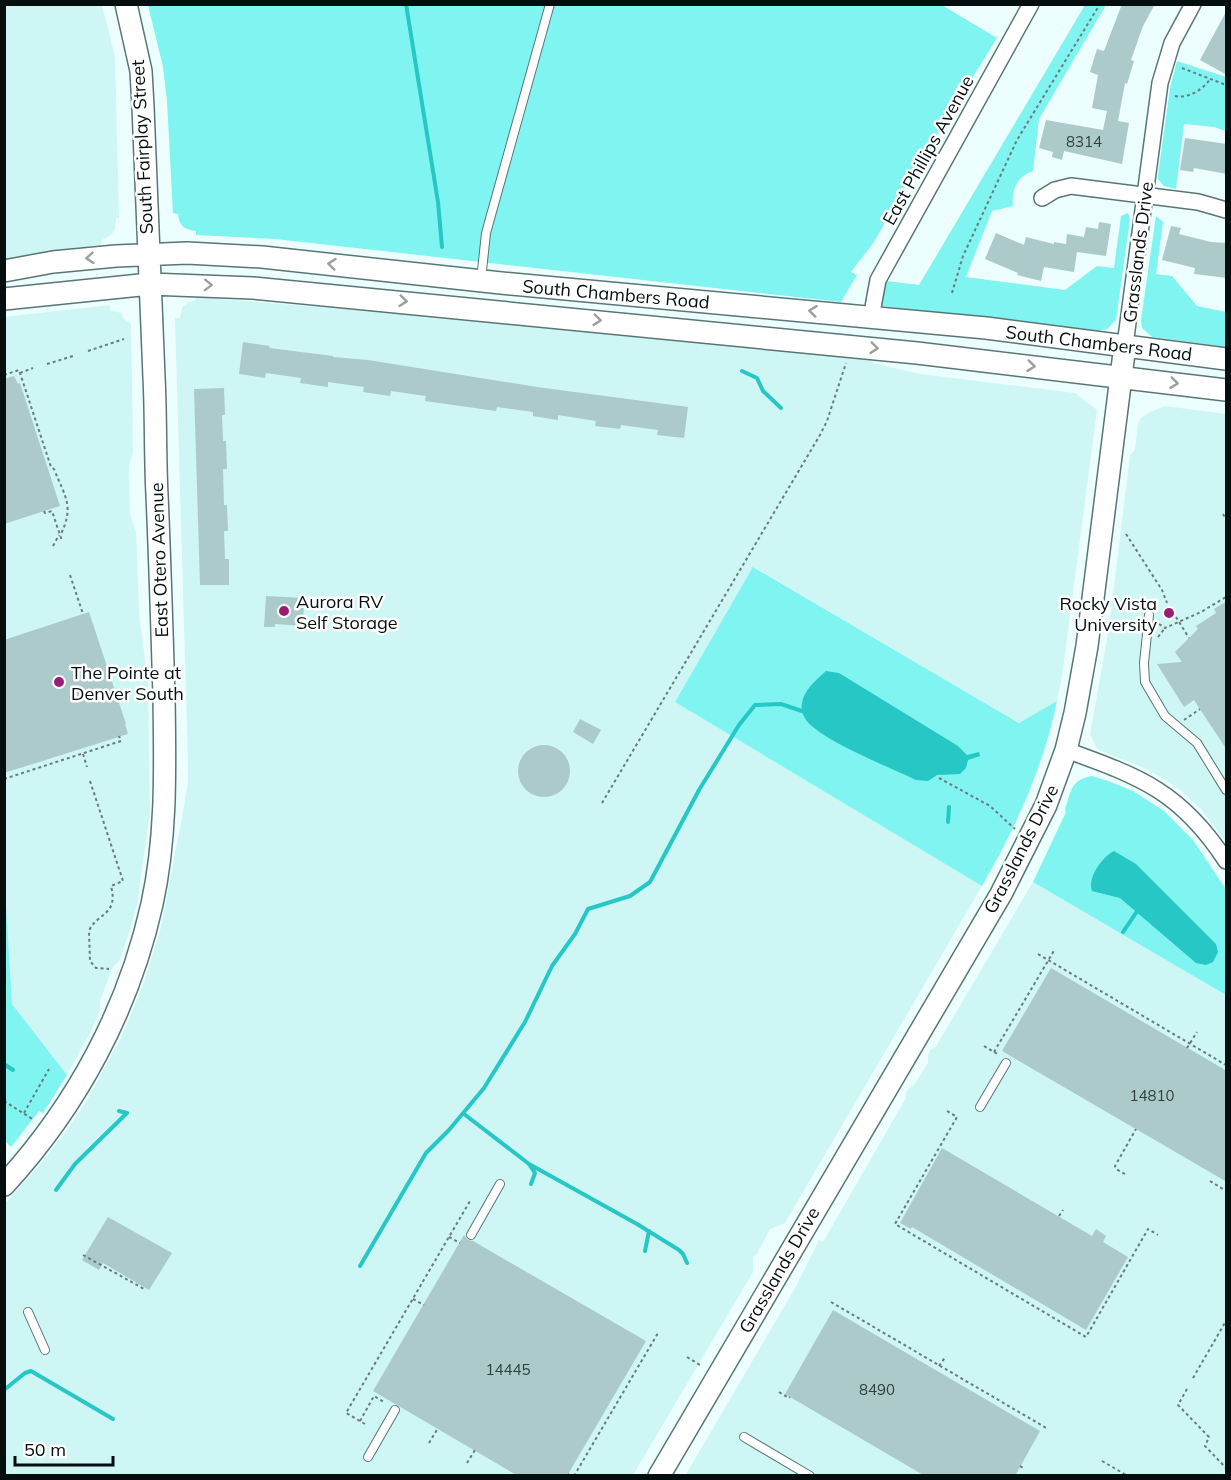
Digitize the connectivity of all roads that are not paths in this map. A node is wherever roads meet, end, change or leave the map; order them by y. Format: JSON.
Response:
{"nodes":[{"id":1,"x":126,"y":4,"type":"edge"},
{"id":2,"x":549,"y":4,"type":"edge"},
{"id":3,"x":1031,"y":4,"type":"edge"},
{"id":4,"x":1193,"y":4,"type":"edge"},
{"id":5,"x":1145,"y":195,"type":"junction"},
{"id":6,"x":1042,"y":198,"type":"dead end"},
{"id":7,"x":1227,"y":210,"type":"edge"},
{"id":8,"x":148,"y":255,"type":"junction"},
{"id":9,"x":4,"y":271,"type":"edge"},
{"id":10,"x":481,"y":281,"type":"junction"},
{"id":11,"x":150,"y":284,"type":"junction"},
{"id":12,"x":4,"y":299,"type":"edge"},
{"id":13,"x":871,"y":318,"type":"junction"},
{"id":14,"x":739,"y":334,"type":"junction"},
{"id":15,"x":1125,"y":345,"type":"junction"},
{"id":16,"x":1227,"y":359,"type":"edge"},
{"id":17,"x":1121,"y":376,"type":"junction"},
{"id":18,"x":1227,"y":390,"type":"edge"},
{"id":19,"x":1149,"y":615,"type":"dead end"},
{"id":20,"x":1066,"y":750,"type":"junction"},
{"id":21,"x":1227,"y":790,"type":"edge"},
{"id":22,"x":1227,"y":861,"type":"edge"},
{"id":23,"x":1006,"y":1063,"type":"dead end"},
{"id":24,"x":981,"y":1107,"type":"dead end"},
{"id":25,"x":500,"y":1184,"type":"dead end"},
{"id":26,"x":4,"y":1185,"type":"edge"},
{"id":27,"x":471,"y":1235,"type":"dead end"},
{"id":28,"x":28,"y":1312,"type":"dead end"},
{"id":29,"x":45,"y":1350,"type":"dead end"},
{"id":30,"x":395,"y":1410,"type":"dead end"},
{"id":31,"x":744,"y":1437,"type":"dead end"},
{"id":32,"x":368,"y":1457,"type":"dead end"},
{"id":33,"x":659,"y":1476,"type":"edge"},
{"id":34,"x":810,"y":1476,"type":"edge"}],
"edges":[{"from":1,"to":8,"type":"main road","name":"South Fairplay Street"},
{"from":2,"to":10,"type":"lane"},
{"from":3,"to":13,"type":"street","name":"East Phillips Avenue"},
{"from":4,"to":5,"type":"street","name":"Grasslands Drive"},
{"from":5,"to":6,"type":"street"},
{"from":5,"to":7,"type":"street"},
{"from":5,"to":15,"type":"street","name":"Grasslands Drive"},
{"from":8,"to":9,"type":"main road","name":"South Chambers Road","one_way":true},
{"from":10,"to":8,"type":"main road","name":"South Chambers Road","one_way":true},
{"from":8,"to":11,"type":"main road","name":"East Otero Avenue"},
{"from":13,"to":10,"type":"main road","name":"South Chambers Road","one_way":true},
{"from":11,"to":12,"type":"main road","name":"South Chambers Road"},
{"from":11,"to":14,"type":"main road","name":"South Chambers Road","one_way":true},
{"from":11,"to":26,"type":"main road","name":"East Otero Avenue"},
{"from":13,"to":14,"type":"main road"},
{"from":13,"to":15,"type":"main road","name":"South Chambers Road"},
{"from":14,"to":17,"type":"main road","name":"South Chambers Road","one_way":true},
{"from":15,"to":16,"type":"main road","name":"South Chambers Road"},
{"from":15,"to":17,"type":"main road","name":"Grasslands Drive"},
{"from":17,"to":18,"type":"main road","name":"South Chambers Road","one_way":true},
{"from":17,"to":20,"type":"main road","name":"Grasslands Drive"},
{"from":19,"to":21,"type":"lane"},
{"from":20,"to":22,"type":"street"},
{"from":20,"to":33,"type":"main road","name":"Grasslands Drive"},
{"from":23,"to":24,"type":"lane"},
{"from":25,"to":27,"type":"lane"},
{"from":28,"to":29,"type":"lane"},
{"from":30,"to":32,"type":"lane"},
{"from":31,"to":34,"type":"lane"}]}
